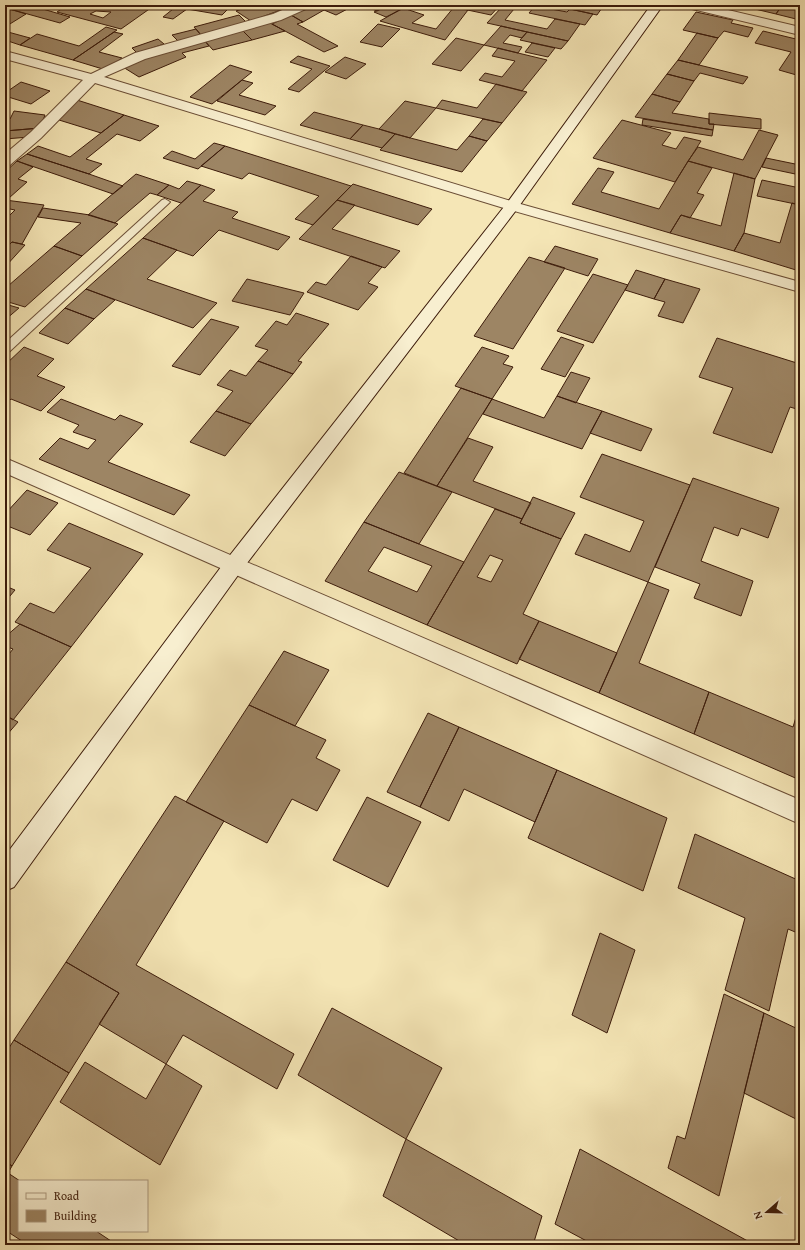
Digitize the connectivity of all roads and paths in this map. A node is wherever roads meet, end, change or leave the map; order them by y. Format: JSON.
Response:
{"nodes":[{"id":1,"x":304,"y":5,"type":"edge"},
{"id":2,"x":657,"y":5,"type":"edge"},
{"id":3,"x":692,"y":5,"type":"edge"},
{"id":4,"x":800,"y":31,"type":"edge"},
{"id":5,"x":5,"y":56,"type":"edge"},
{"id":6,"x":92,"y":78,"type":"junction"},
{"id":7,"x":5,"y":162,"type":"edge"},
{"id":8,"x":165,"y":202,"type":"dead end"},
{"id":9,"x":512,"y":206,"type":"junction"},
{"id":10,"x":800,"y":287,"type":"edge"},
{"id":11,"x":5,"y":349,"type":"edge"},
{"id":12,"x":5,"y":465,"type":"edge"},
{"id":13,"x":234,"y":565,"type":"junction"},
{"id":14,"x":800,"y":812,"type":"edge"},
{"id":15,"x":5,"y":878,"type":"edge"}],
"edges":[{"from":1,"to":6,"type":"street"},
{"from":2,"to":9,"type":"street"},
{"from":3,"to":4,"type":"street"},
{"from":5,"to":6,"type":"street"},
{"from":6,"to":7,"type":"street"},
{"from":6,"to":9,"type":"street"},
{"from":8,"to":11,"type":"lane"},
{"from":9,"to":10,"type":"street"},
{"from":9,"to":13,"type":"street"},
{"from":12,"to":13,"type":"street"},
{"from":13,"to":14,"type":"street"},
{"from":13,"to":15,"type":"street"}]}
